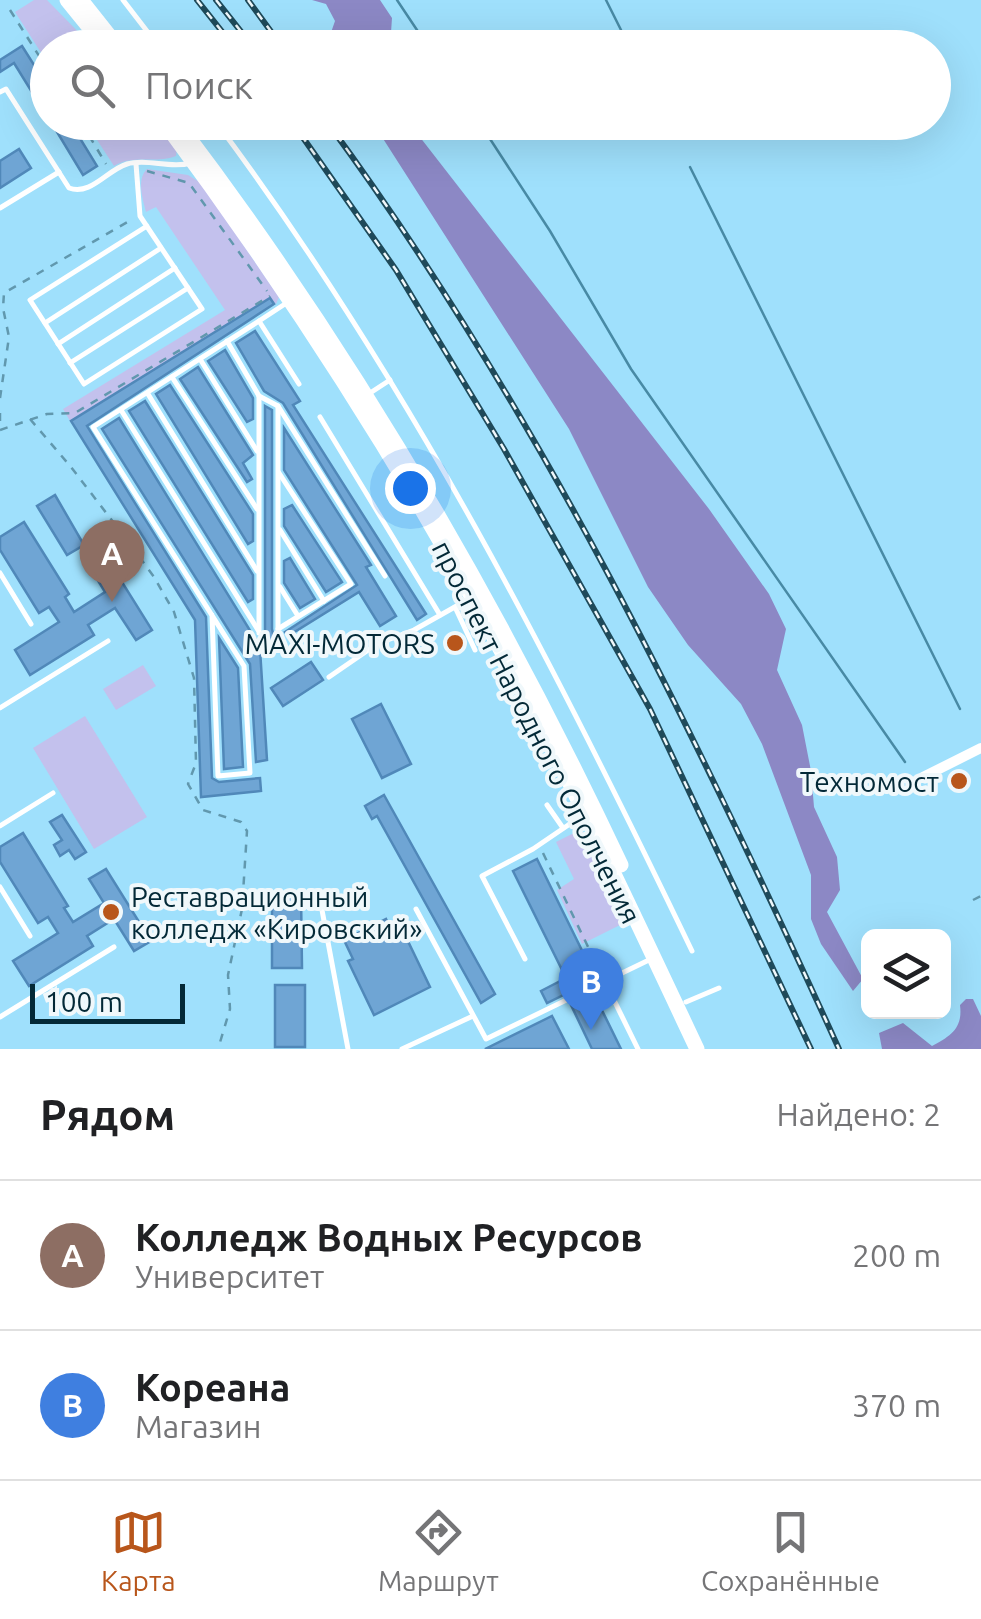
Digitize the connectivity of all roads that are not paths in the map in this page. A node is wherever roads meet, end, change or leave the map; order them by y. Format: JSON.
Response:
{"nodes":[{"id":1,"x":67,"y":0,"type":"edge"},
{"id":2,"x":81,"y":0,"type":"edge"},
{"id":3,"x":123,"y":0,"type":"edge"},
{"id":4,"x":91,"y":30,"type":"edge"},
{"id":5,"x":105,"y":30,"type":"edge"},
{"id":6,"x":146,"y":30,"type":"edge"},
{"id":7,"x":0,"y":92,"type":"edge"},
{"id":8,"x":30,"y":127,"type":"edge"},
{"id":9,"x":38,"y":140,"type":"edge"},
{"id":10,"x":177,"y":140,"type":"edge"},
{"id":11,"x":190,"y":140,"type":"edge"},
{"id":12,"x":229,"y":140,"type":"edge"},
{"id":13,"x":193,"y":162,"type":"junction"},
{"id":14,"x":136,"y":166,"type":"junction"},
{"id":15,"x":58,"y":172,"type":"junction"},
{"id":16,"x":0,"y":208,"type":"edge"},
{"id":17,"x":147,"y":226,"type":"junction"},
{"id":18,"x":162,"y":248,"type":"junction"},
{"id":19,"x":174,"y":268,"type":"junction"},
{"id":20,"x":188,"y":288,"type":"junction"},
{"id":21,"x":290,"y":300,"type":"junction"},
{"id":22,"x":260,"y":321,"type":"junction"},
{"id":23,"x":45,"y":323,"type":"junction"},
{"id":24,"x":227,"y":341,"type":"junction"},
{"id":25,"x":58,"y":344,"type":"junction"},
{"id":26,"x":200,"y":359,"type":"junction"},
{"id":27,"x":70,"y":363,"type":"junction"},
{"id":28,"x":172,"y":376,"type":"junction"},
{"id":29,"x":390,"y":380,"type":"junction"},
{"id":30,"x":299,"y":384,"type":"dead end"},
{"id":31,"x":147,"y":393,"type":"junction"},
{"id":32,"x":259,"y":396,"type":"junction"},
{"id":33,"x":365,"y":396,"type":"junction"},
{"id":34,"x":278,"y":406,"type":"junction"},
{"id":35,"x":120,"y":410,"type":"junction"},
{"id":36,"x":320,"y":417,"type":"dead end"},
{"id":37,"x":259,"y":454,"type":"junction"},
{"id":38,"x":278,"y":470,"type":"junction"},
{"id":39,"x":259,"y":512,"type":"junction"},
{"id":40,"x":278,"y":528,"type":"junction"},
{"id":41,"x":0,"y":573,"type":"edge"},
{"id":42,"x":259,"y":574,"type":"junction"},
{"id":43,"x":384,"y":576,"type":"dead end"},
{"id":44,"x":278,"y":584,"type":"junction"},
{"id":45,"x":472,"y":597,"type":"junction"},
{"id":46,"x":324,"y":600,"type":"junction"},
{"id":47,"x":455,"y":607,"type":"junction"},
{"id":48,"x":212,"y":615,"type":"junction"},
{"id":49,"x":440,"y":615,"type":"junction"},
{"id":50,"x":298,"y":616,"type":"junction"},
{"id":51,"x":30,"y":624,"type":"dead end"},
{"id":52,"x":108,"y":641,"type":"dead end"},
{"id":53,"x":474,"y":650,"type":"dead end"},
{"id":54,"x":329,"y":677,"type":"dead end"},
{"id":55,"x":0,"y":708,"type":"edge"},
{"id":56,"x":981,"y":748,"type":"edge"},
{"id":57,"x":923,"y":777,"type":"dead end"},
{"id":58,"x":54,"y":793,"type":"dead end"},
{"id":59,"x":547,"y":805,"type":"dead end"},
{"id":60,"x":590,"y":812,"type":"junction"},
{"id":61,"x":0,"y":826,"type":"edge"},
{"id":62,"x":563,"y":828,"type":"junction"},
{"id":63,"x":0,"y":887,"type":"edge"},
{"id":64,"x":319,"y":894,"type":"dead end"},
{"id":65,"x":416,"y":909,"type":"dead end"},
{"id":66,"x":30,"y":936,"type":"dead end"},
{"id":67,"x":114,"y":947,"type":"dead end"},
{"id":68,"x":692,"y":951,"type":"dead end"},
{"id":69,"x":654,"y":957,"type":"junction"},
{"id":70,"x":525,"y":959,"type":"dead end"},
{"id":71,"x":605,"y":982,"type":"junction"},
{"id":72,"x":719,"y":988,"type":"dead end"},
{"id":73,"x":686,"y":1002,"type":"junction"},
{"id":74,"x":473,"y":1016,"type":"junction"},
{"id":75,"x":0,"y":1017,"type":"edge"},
{"id":76,"x":348,"y":1049,"type":"edge"},
{"id":77,"x":402,"y":1049,"type":"edge"},
{"id":78,"x":638,"y":1049,"type":"edge"},
{"id":79,"x":697,"y":1049,"type":"edge"},
{"id":80,"x":708,"y":1049,"type":"edge"}],
"edges":[{"from":1,"to":4,"type":"main road"},
{"from":2,"to":5,"type":"main road"},
{"from":3,"to":6,"type":"lane"},
{"from":7,"to":8,"type":"lane"},
{"from":9,"to":15,"type":"lane"},
{"from":10,"to":13,"type":"main road","name":"проспект Народного Ополчения"},
{"from":11,"to":33,"type":"main road","name":"проспект Народного Ополчения"},
{"from":12,"to":29,"type":"lane"},
{"from":13,"to":14,"type":"lane"},
{"from":13,"to":21,"type":"main road","name":"проспект Народного Ополчения"},
{"from":14,"to":15,"type":"lane"},
{"from":14,"to":17,"type":"lane"},
{"from":15,"to":16,"type":"lane"},
{"from":17,"to":18,"type":"lane"},
{"from":17,"to":23,"type":"lane"},
{"from":18,"to":19,"type":"lane"},
{"from":18,"to":23,"type":"lane"},
{"from":19,"to":20,"type":"lane"},
{"from":19,"to":25,"type":"lane"},
{"from":20,"to":27,"type":"lane"},
{"from":20,"to":27,"type":"lane"},
{"from":21,"to":22,"type":"lane"},
{"from":21,"to":45,"type":"main road","name":"проспект Народного Ополчения"},
{"from":22,"to":24,"type":"lane"},
{"from":22,"to":30,"type":"lane"},
{"from":23,"to":25,"type":"lane"},
{"from":24,"to":26,"type":"lane"},
{"from":24,"to":32,"type":"lane"},
{"from":25,"to":27,"type":"lane"},
{"from":26,"to":28,"type":"lane"},
{"from":26,"to":37,"type":"lane"},
{"from":28,"to":31,"type":"lane"},
{"from":28,"to":39,"type":"lane"},
{"from":29,"to":33,"type":"lane"},
{"from":29,"to":68,"type":"lane"},
{"from":31,"to":35,"type":"lane"},
{"from":31,"to":42,"type":"lane"},
{"from":32,"to":34,"type":"lane"},
{"from":32,"to":37,"type":"lane"},
{"from":33,"to":60,"type":"main road","name":"проспект Народного Ополчения"},
{"from":34,"to":38,"type":"lane"},
{"from":34,"to":43,"type":"lane"},
{"from":35,"to":42,"type":"lane"},
{"from":35,"to":48,"type":"lane"},
{"from":36,"to":49,"type":"lane"},
{"from":37,"to":39,"type":"lane"},
{"from":38,"to":40,"type":"lane"},
{"from":38,"to":46,"type":"lane"},
{"from":39,"to":42,"type":"lane"},
{"from":40,"to":44,"type":"lane"},
{"from":40,"to":46,"type":"lane"},
{"from":41,"to":51,"type":"lane"},
{"from":44,"to":50,"type":"lane"},
{"from":44,"to":50,"type":"lane"},
{"from":45,"to":47,"type":"lane"},
{"from":45,"to":60,"type":"main road","name":"проспект Народного Ополчения"},
{"from":46,"to":50,"type":"lane"},
{"from":47,"to":49,"type":"lane"},
{"from":47,"to":53,"type":"lane"},
{"from":48,"to":48,"type":"lane"},
{"from":49,"to":54,"type":"lane"},
{"from":52,"to":55,"type":"lane"},
{"from":56,"to":57,"type":"street"},
{"from":58,"to":61,"type":"lane"},
{"from":59,"to":62,"type":"lane"},
{"from":60,"to":62,"type":"lane"},
{"from":60,"to":69,"type":"main road","name":"проспект Народного Ополчения"},
{"from":60,"to":73,"type":"main road","name":"проспект Народного Ополчения"},
{"from":62,"to":70,"type":"lane"},
{"from":63,"to":66,"type":"lane"},
{"from":64,"to":76,"type":"lane"},
{"from":65,"to":74,"type":"lane"},
{"from":67,"to":75,"type":"lane"},
{"from":69,"to":71,"type":"lane"},
{"from":69,"to":79,"type":"main road","name":"проспект Народного Ополчения"},
{"from":71,"to":74,"type":"lane"},
{"from":71,"to":78,"type":"lane"},
{"from":72,"to":73,"type":"lane"},
{"from":73,"to":80,"type":"main road","name":"проспект Народного Ополчения"},
{"from":74,"to":77,"type":"lane"}]}
